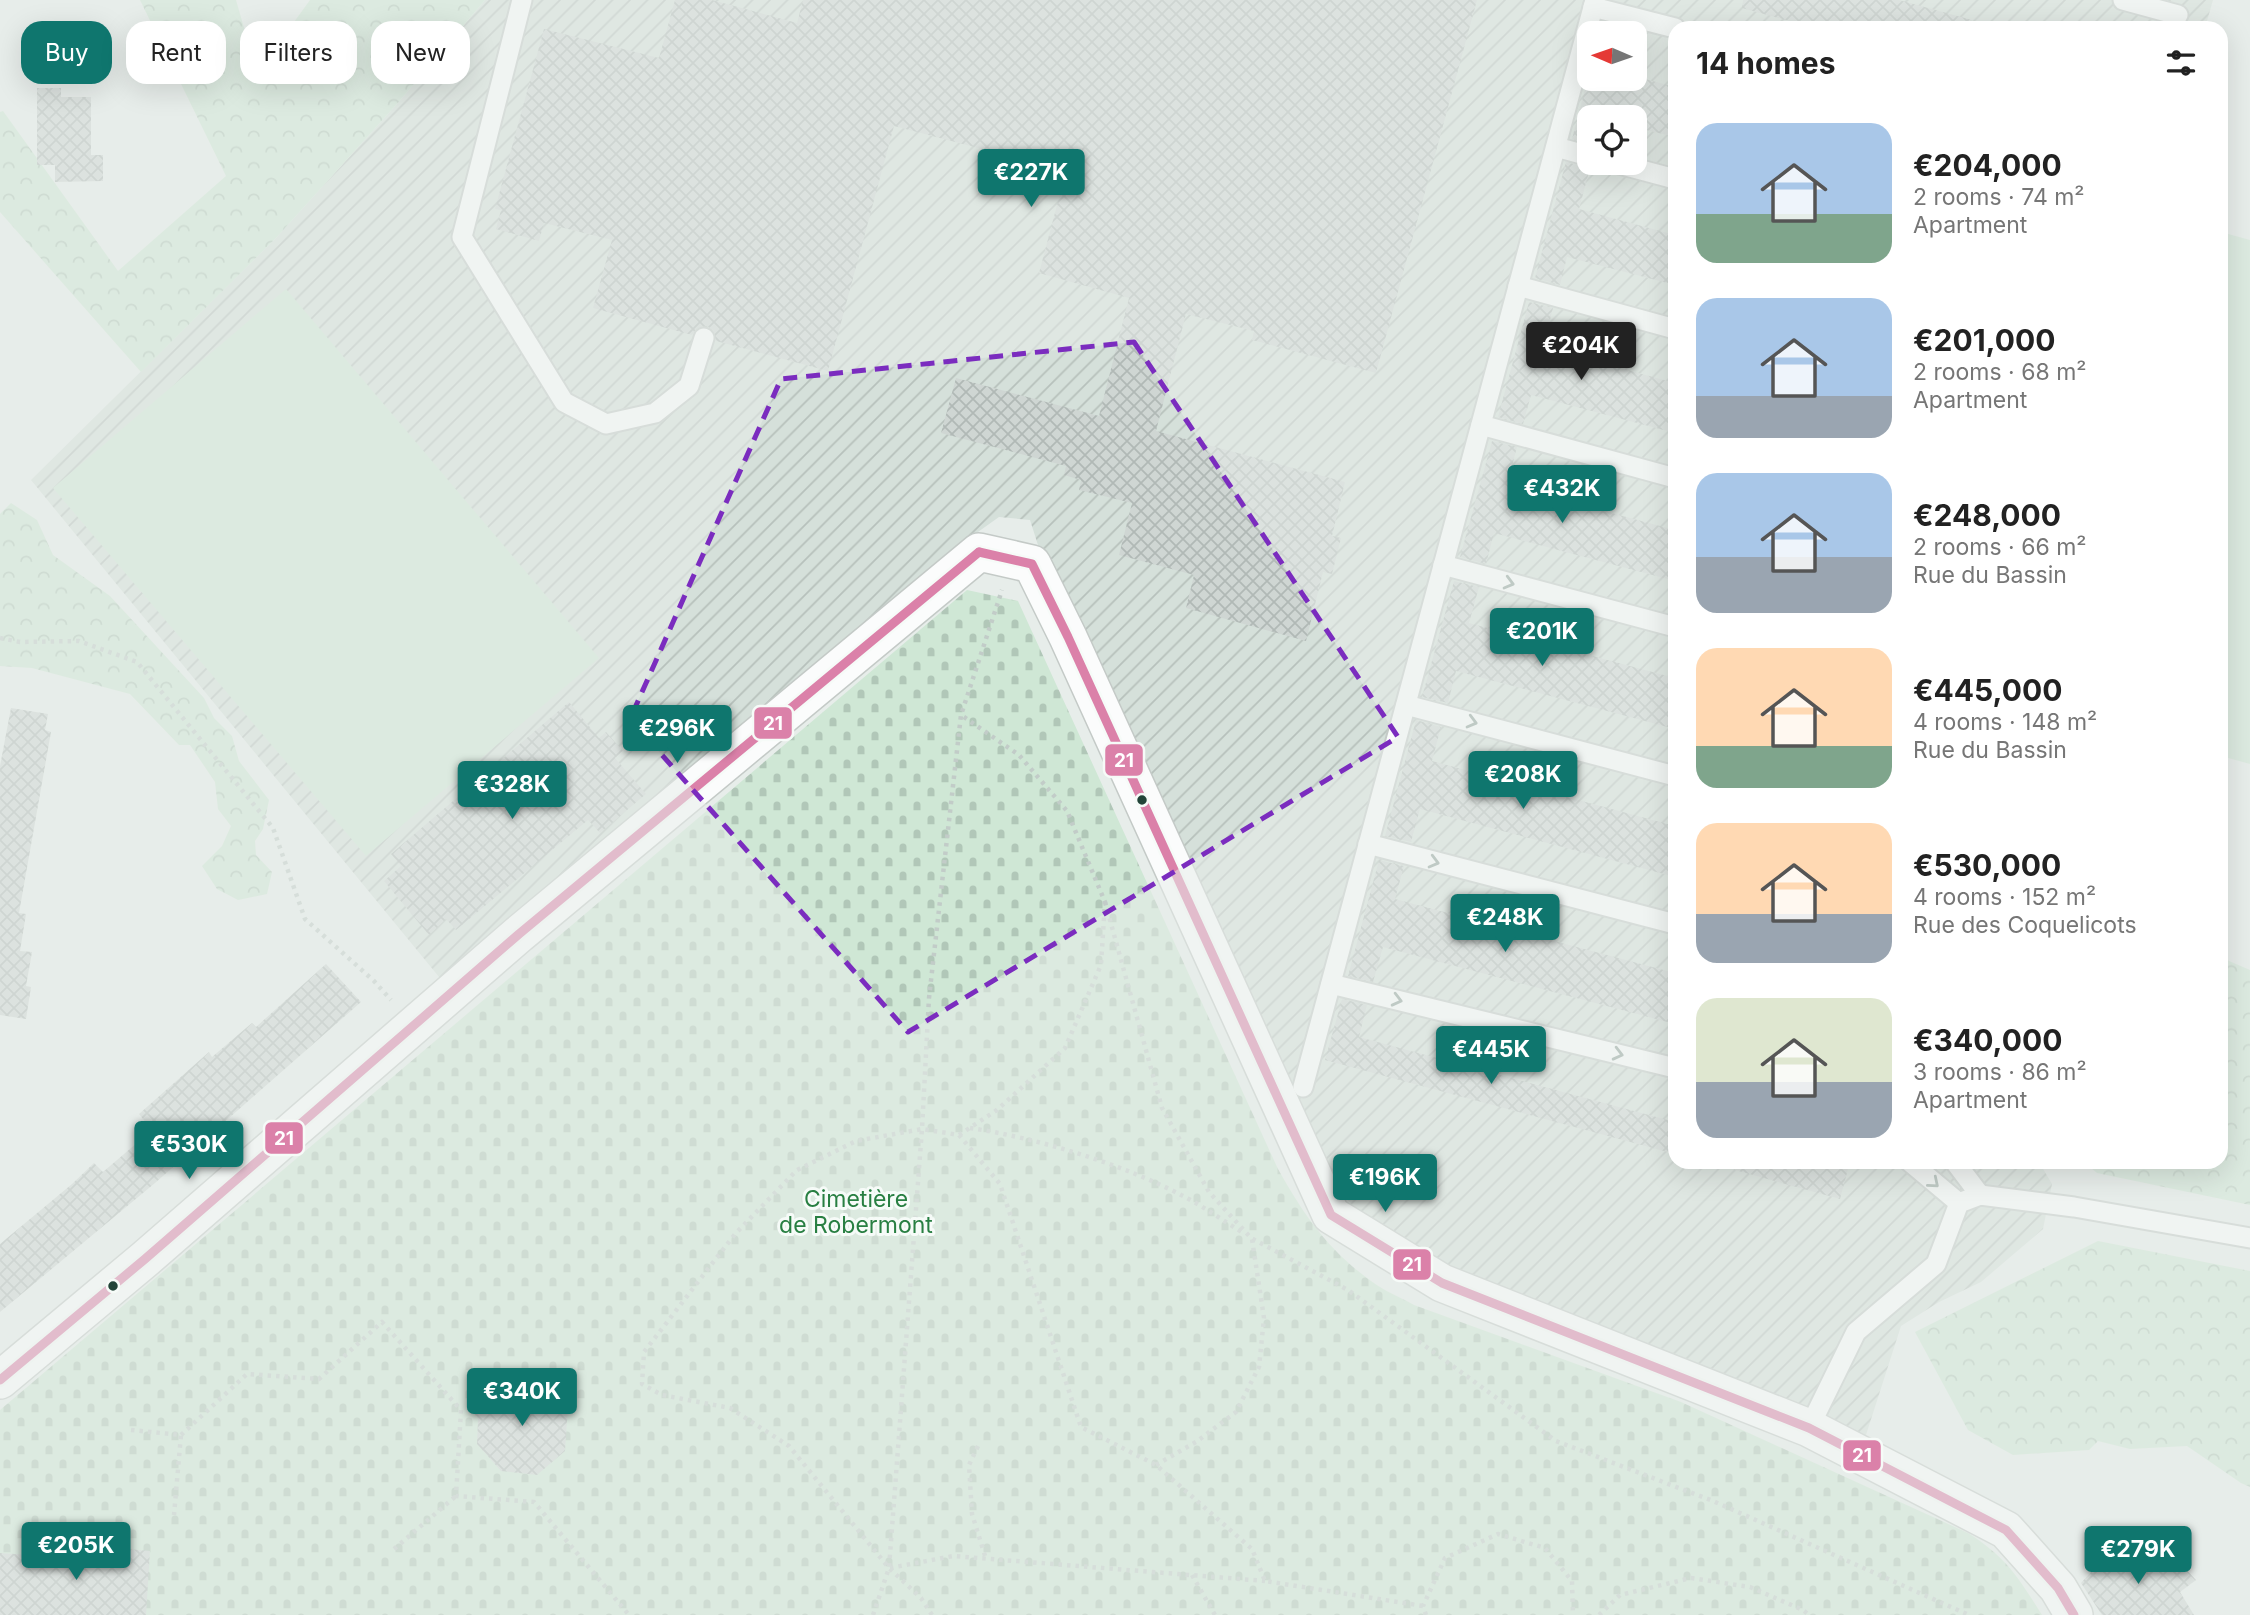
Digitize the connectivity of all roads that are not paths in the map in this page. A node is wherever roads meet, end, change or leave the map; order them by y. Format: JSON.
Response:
{"nodes":[{"id":1,"x":522,"y":0,"type":"edge"},
{"id":2,"x":2123,"y":0,"type":"edge"},
{"id":3,"x":1594,"y":3,"type":"edge"},
{"id":4,"x":2178,"y":14,"type":"edge"},
{"id":5,"x":1668,"y":26,"type":"edge"},
{"id":6,"x":1556,"y":147,"type":"junction"},
{"id":7,"x":1577,"y":153,"type":"edge"},
{"id":8,"x":1647,"y":172,"type":"edge"},
{"id":9,"x":1668,"y":177,"type":"edge"},
{"id":10,"x":1518,"y":286,"type":"junction"},
{"id":11,"x":1668,"y":327,"type":"edge"},
{"id":12,"x":704,"y":338,"type":"dead end"},
{"id":13,"x":1481,"y":425,"type":"junction"},
{"id":14,"x":1668,"y":476,"type":"edge"},
{"id":15,"x":1443,"y":565,"type":"junction"},
{"id":16,"x":1668,"y":625,"type":"edge"},
{"id":17,"x":1406,"y":705,"type":"junction"},
{"id":18,"x":1668,"y":774,"type":"edge"},
{"id":19,"x":1368,"y":844,"type":"junction"},
{"id":20,"x":1668,"y":922,"type":"edge"},
{"id":21,"x":1331,"y":984,"type":"junction"},
{"id":22,"x":1668,"y":1066,"type":"edge"},
{"id":23,"x":1303,"y":1087,"type":"dead end"},
{"id":24,"x":1918,"y":1169,"type":"edge"},
{"id":25,"x":1960,"y":1169,"type":"edge"},
{"id":26,"x":1980,"y":1195,"type":"junction"},
{"id":27,"x":1959,"y":1203,"type":"junction"},
{"id":28,"x":2250,"y":1238,"type":"edge"},
{"id":29,"x":0,"y":1380,"type":"edge"},
{"id":30,"x":1809,"y":1428,"type":"junction"},
{"id":31,"x":2074,"y":1615,"type":"edge"}],
"edges":[{"from":1,"to":12,"type":"lane"},
{"from":2,"to":4,"type":"lane"},
{"from":3,"to":5,"type":"lane"},
{"from":3,"to":6,"type":"lane"},
{"from":6,"to":7,"type":"lane"},
{"from":6,"to":10,"type":"lane"},
{"from":8,"to":9,"type":"lane"},
{"from":10,"to":11,"type":"lane"},
{"from":10,"to":13,"type":"lane"},
{"from":13,"to":14,"type":"lane"},
{"from":13,"to":15,"type":"lane"},
{"from":15,"to":16,"type":"lane","one_way":true},
{"from":15,"to":17,"type":"lane"},
{"from":17,"to":18,"type":"lane","one_way":true},
{"from":17,"to":19,"type":"lane"},
{"from":19,"to":20,"type":"lane","one_way":true},
{"from":19,"to":21,"type":"lane"},
{"from":21,"to":22,"type":"lane","one_way":true},
{"from":21,"to":23,"type":"lane"},
{"from":24,"to":27,"type":"lane","one_way":true},
{"from":25,"to":26,"type":"lane"},
{"from":26,"to":27,"type":"lane"},
{"from":26,"to":28,"type":"lane"},
{"from":27,"to":30,"type":"lane"},
{"from":29,"to":30,"type":"street"},
{"from":30,"to":31,"type":"street"}]}
